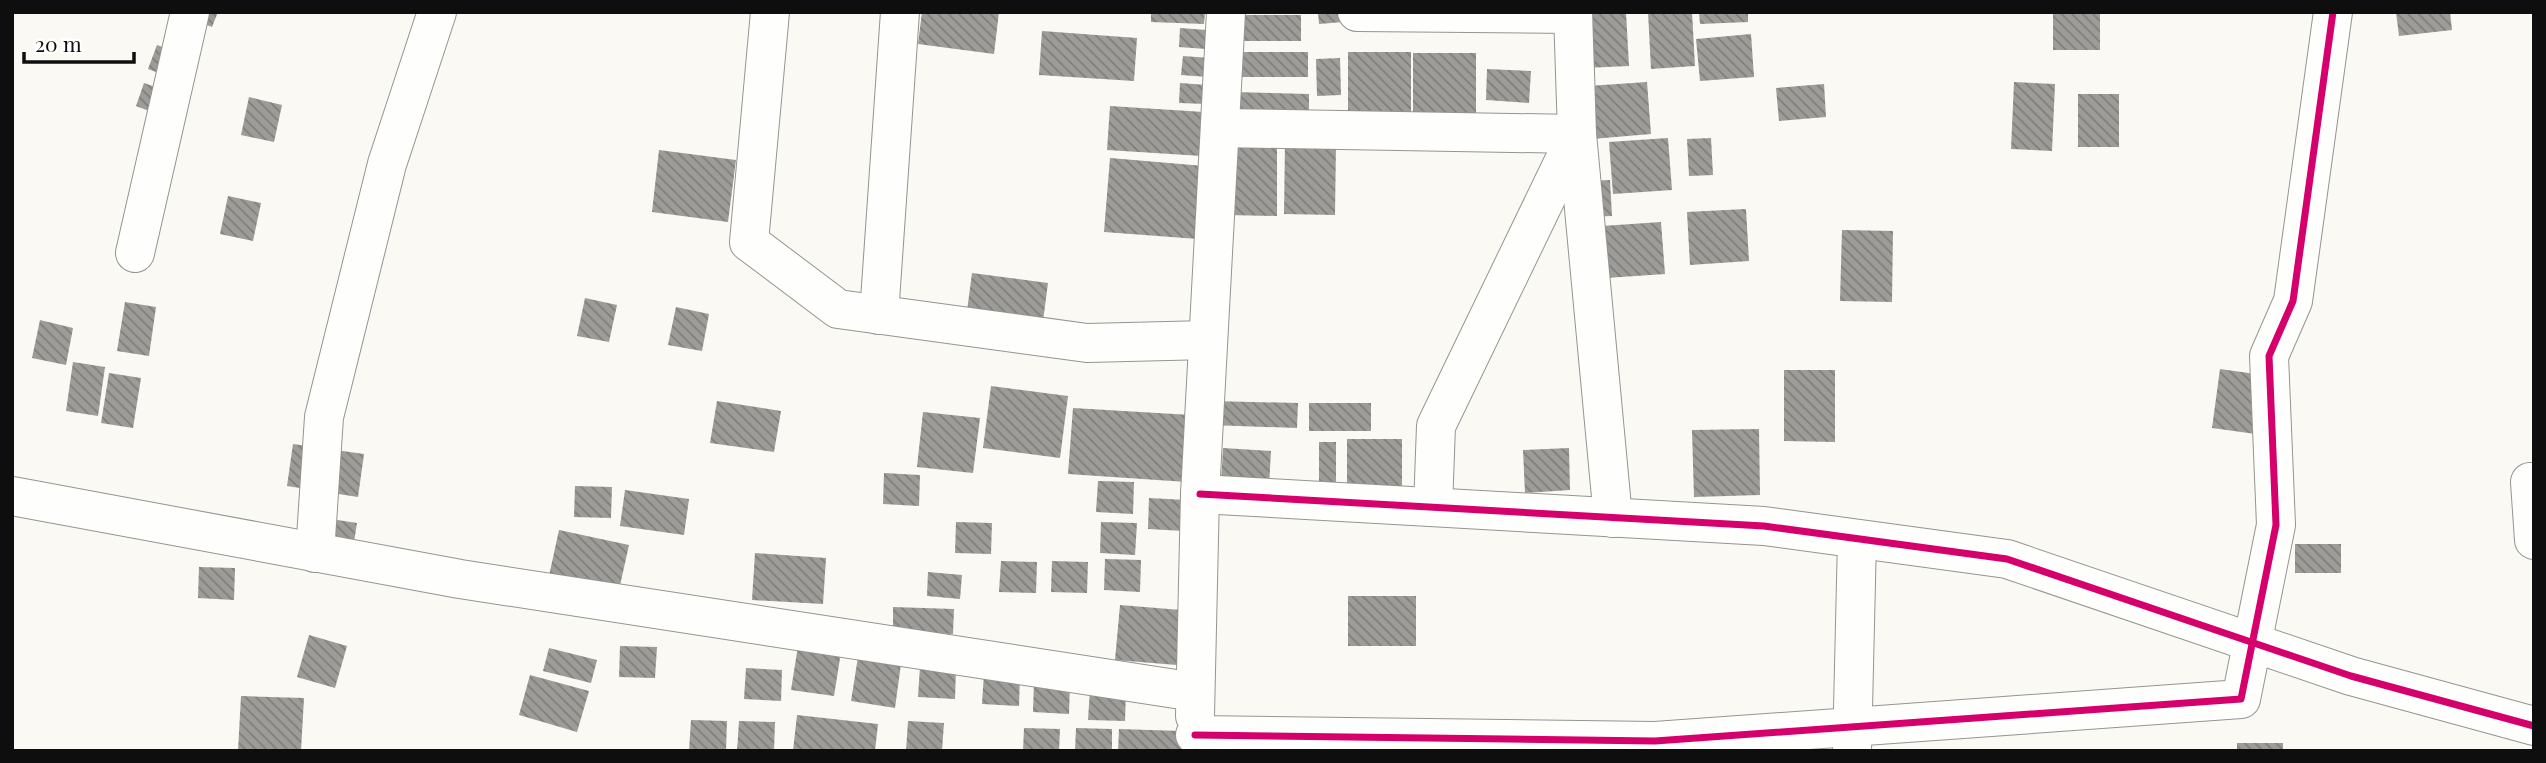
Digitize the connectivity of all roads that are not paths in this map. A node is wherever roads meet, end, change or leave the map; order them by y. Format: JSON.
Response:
{"nodes":[{"id":1,"x":190,"y":12,"type":"edge"},
{"id":2,"x":437,"y":12,"type":"edge"},
{"id":3,"x":770,"y":12,"type":"edge"},
{"id":4,"x":900,"y":12,"type":"edge"},
{"id":5,"x":1226,"y":12,"type":"edge"},
{"id":6,"x":1357,"y":12,"type":"edge"},
{"id":7,"x":2333,"y":12,"type":"edge"},
{"id":8,"x":1573,"y":13,"type":"edge"},
{"id":9,"x":1220,"y":128,"type":"junction"},
{"id":10,"x":1577,"y":134,"type":"junction"},
{"id":11,"x":135,"y":253,"type":"dead end"},
{"id":12,"x":879,"y":315,"type":"junction"},
{"id":13,"x":1208,"y":341,"type":"junction"},
{"id":14,"x":2530,"y":482,"type":"dead end"},
{"id":15,"x":1200,"y":494,"type":"junction"},
{"id":16,"x":12,"y":496,"type":"edge"},
{"id":17,"x":1433,"y":508,"type":"junction"},
{"id":18,"x":1613,"y":518,"type":"junction"},
{"id":19,"x":1857,"y":539,"type":"junction"},
{"id":20,"x":2534,"y":540,"type":"edge"},
{"id":21,"x":315,"y":553,"type":"junction"},
{"id":22,"x":2254,"y":643,"type":"junction"},
{"id":23,"x":1195,"y":692,"type":"junction"},
{"id":24,"x":2534,"y":726,"type":"edge"},
{"id":25,"x":1852,"y":739,"type":"edge"},
{"id":26,"x":1195,"y":743,"type":"edge"}],
"edges":[{"from":1,"to":11,"type":"street"},
{"from":2,"to":21,"type":"street"},
{"from":3,"to":12,"type":"street"},
{"from":4,"to":12,"type":"street"},
{"from":5,"to":9,"type":"street"},
{"from":6,"to":8,"type":"street"},
{"from":7,"to":22,"type":"street"},
{"from":8,"to":10,"type":"street"},
{"from":9,"to":10,"type":"street"},
{"from":9,"to":13,"type":"street"},
{"from":10,"to":17,"type":"street"},
{"from":10,"to":18,"type":"street"},
{"from":12,"to":13,"type":"street"},
{"from":13,"to":15,"type":"street"},
{"from":14,"to":20,"type":"street"},
{"from":15,"to":17,"type":"street"},
{"from":15,"to":23,"type":"street"},
{"from":16,"to":21,"type":"street"},
{"from":17,"to":18,"type":"street"},
{"from":18,"to":19,"type":"street"},
{"from":19,"to":22,"type":"street"},
{"from":19,"to":25,"type":"street"},
{"from":21,"to":23,"type":"street"},
{"from":22,"to":24,"type":"street"},
{"from":22,"to":25,"type":"street"},
{"from":23,"to":26,"type":"street"},
{"from":25,"to":26,"type":"street"}]}
